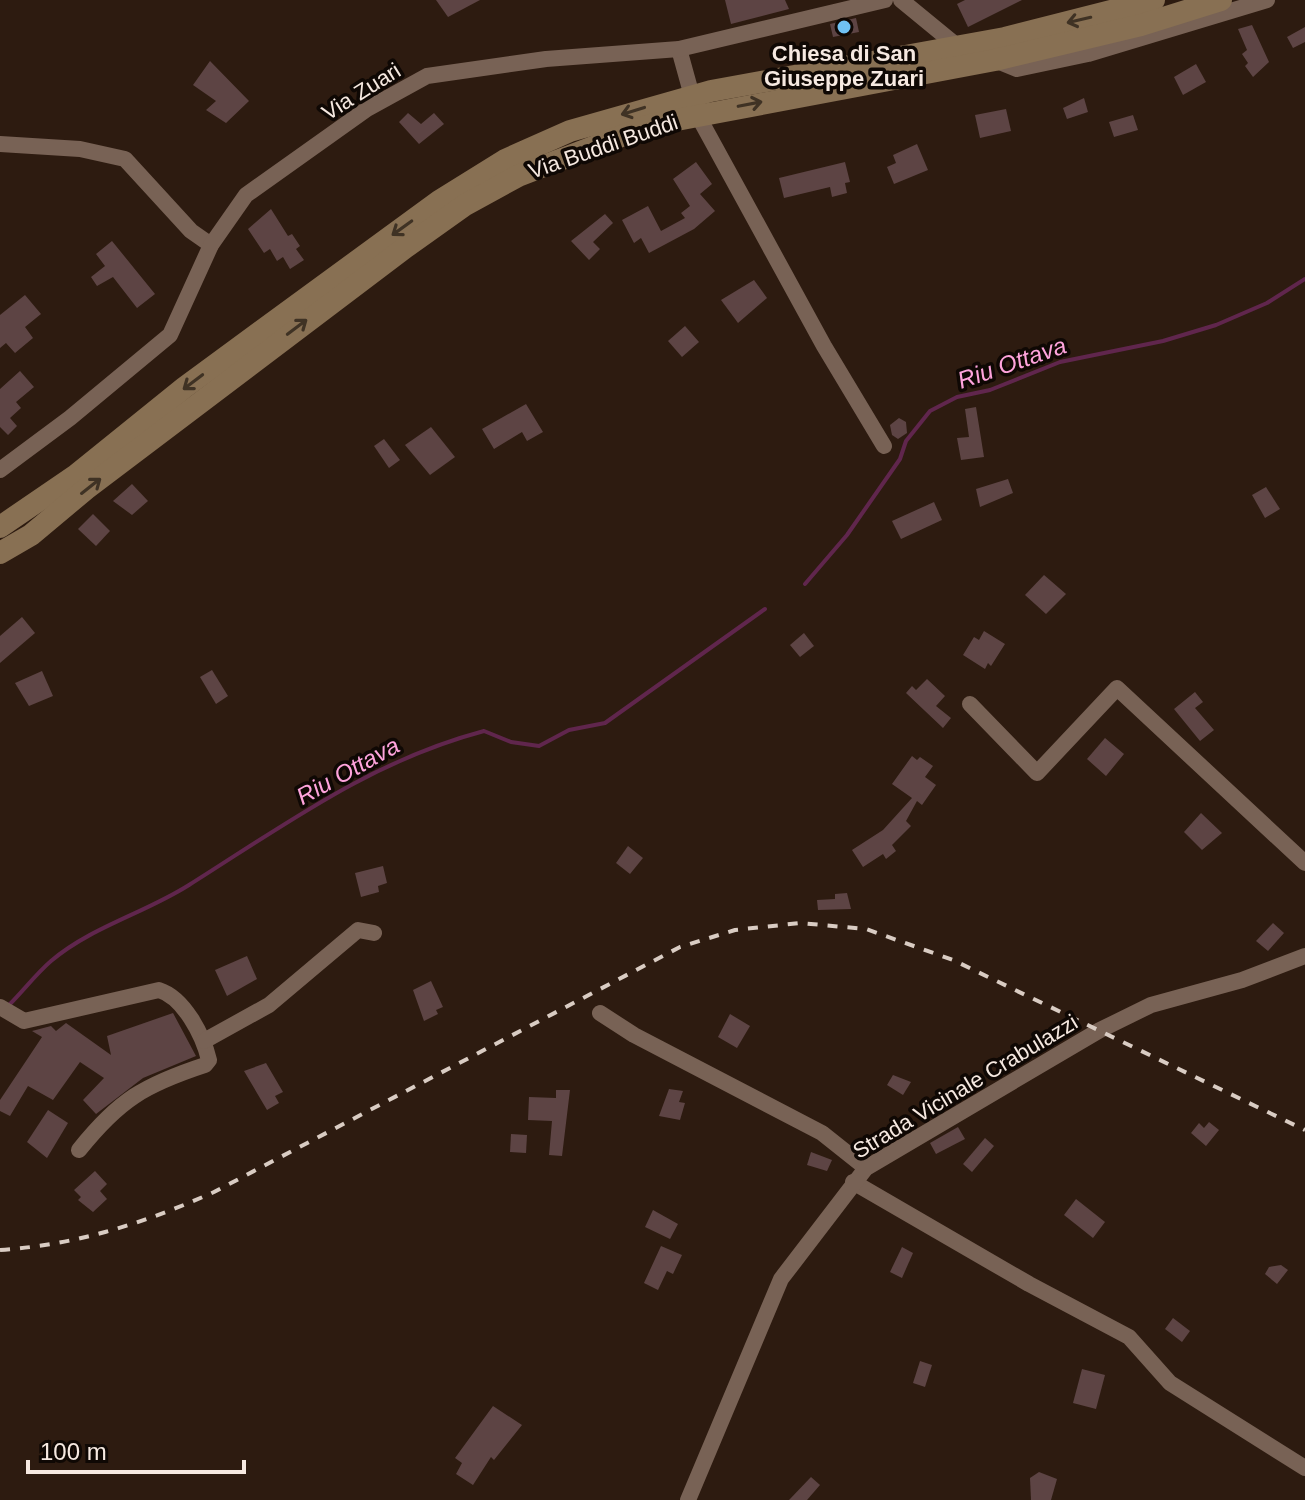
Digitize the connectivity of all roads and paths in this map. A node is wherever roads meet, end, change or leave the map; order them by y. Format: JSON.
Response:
{"nodes":[{"id":1,"x":885,"y":0,"type":"edge"},
{"id":2,"x":901,"y":0,"type":"edge"},
{"id":3,"x":1154,"y":0,"type":"edge"},
{"id":4,"x":1221,"y":0,"type":"edge"},
{"id":5,"x":1267,"y":0,"type":"edge"},
{"id":6,"x":957,"y":46,"type":"junction"},
{"id":7,"x":679,"y":49,"type":"junction"},
{"id":8,"x":995,"y":60,"type":"junction"},
{"id":9,"x":694,"y":105,"type":"junction"},
{"id":10,"x":0,"y":144,"type":"edge"},
{"id":11,"x":211,"y":245,"type":"junction"},
{"id":12,"x":884,"y":446,"type":"dead end"},
{"id":13,"x":0,"y":470,"type":"edge"},
{"id":14,"x":0,"y":527,"type":"edge"},
{"id":15,"x":0,"y":553,"type":"edge"},
{"id":16,"x":970,"y":704,"type":"dead end"},
{"id":17,"x":1305,"y":863,"type":"edge"},
{"id":18,"x":374,"y":933,"type":"dead end"},
{"id":19,"x":1305,"y":956,"type":"edge"},
{"id":20,"x":0,"y":1007,"type":"edge"},
{"id":21,"x":600,"y":1013,"type":"dead end"},
{"id":22,"x":204,"y":1041,"type":"junction"},
{"id":23,"x":79,"y":1150,"type":"dead end"},
{"id":24,"x":866,"y":1168,"type":"junction"},
{"id":25,"x":853,"y":1182,"type":"junction"},
{"id":26,"x":1305,"y":1468,"type":"edge"},
{"id":27,"x":688,"y":1500,"type":"edge"}],
"edges":[{"from":1,"to":7,"type":"street","name":"Via Zuari"},
{"from":2,"to":6,"type":"street"},
{"from":3,"to":6,"type":"main road","name":"Via Buddi Buddi","one_way":true},
{"from":4,"to":8,"type":"main road","name":"Via Buddi Buddi"},
{"from":5,"to":8,"type":"street"},
{"from":6,"to":9,"type":"main road","name":"Via Buddi Buddi"},
{"from":7,"to":9,"type":"street"},
{"from":7,"to":11,"type":"street","name":"Via Zuari"},
{"from":9,"to":8,"type":"main road","name":"Via Buddi Buddi","one_way":true},
{"from":9,"to":12,"type":"street"},
{"from":9,"to":14,"type":"main road","name":"Via Buddi Buddi","one_way":true},
{"from":15,"to":9,"type":"main road","name":"Via Buddi Buddi","one_way":true},
{"from":10,"to":11,"type":"street"},
{"from":11,"to":13,"type":"street","name":"Via Zuari"},
{"from":16,"to":17,"type":"street"},
{"from":18,"to":22,"type":"street"},
{"from":19,"to":24,"type":"street","name":"Strada Vicinale Crabulazzi"},
{"from":20,"to":22,"type":"street"},
{"from":21,"to":24,"type":"street"},
{"from":22,"to":23,"type":"street"},
{"from":24,"to":25,"type":"street","name":"Strada Vicinale Crabulazzi"},
{"from":25,"to":26,"type":"street"},
{"from":25,"to":27,"type":"street","name":"Strada Vicinale Crabulazzi"}]}
